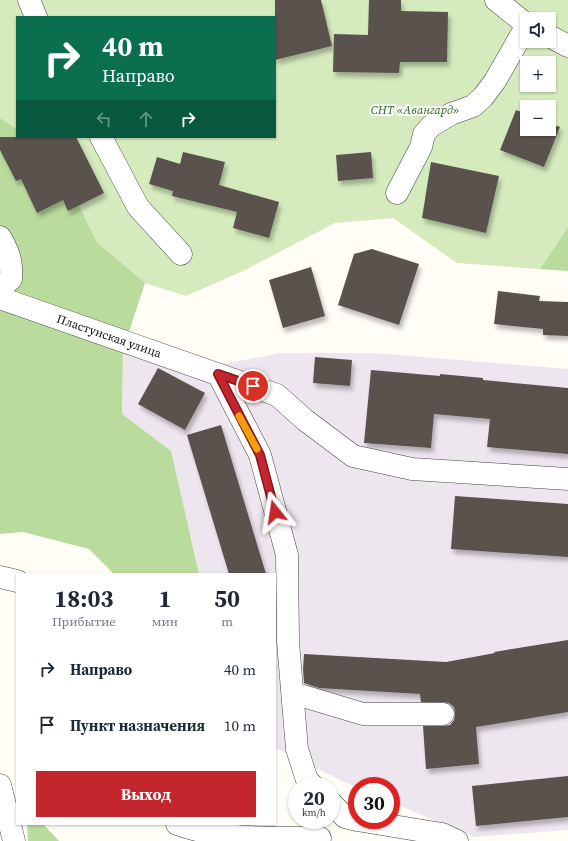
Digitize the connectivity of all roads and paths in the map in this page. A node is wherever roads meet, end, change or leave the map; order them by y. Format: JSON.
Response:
{"nodes":[{"id":1,"x":29,"y":0,"type":"edge"},
{"id":2,"x":496,"y":0,"type":"edge"},
{"id":3,"x":36,"y":16,"type":"edge"},
{"id":4,"x":520,"y":19,"type":"edge"},
{"id":5,"x":520,"y":37,"type":"edge"},
{"id":6,"x":556,"y":40,"type":"edge"},
{"id":7,"x":568,"y":46,"type":"edge"},
{"id":8,"x":102,"y":138,"type":"edge"},
{"id":9,"x":396,"y":193,"type":"dead end"},
{"id":10,"x":0,"y":237,"type":"edge"},
{"id":11,"x":180,"y":254,"type":"dead end"},
{"id":12,"x":0,"y":288,"type":"edge"},
{"id":13,"x":0,"y":298,"type":"edge"},
{"id":14,"x":218,"y":374,"type":"junction"},
{"id":15,"x":568,"y":479,"type":"edge"},
{"id":16,"x":0,"y":577,"type":"edge"},
{"id":17,"x":16,"y":581,"type":"edge"},
{"id":18,"x":293,"y":693,"type":"junction"},
{"id":19,"x":443,"y":714,"type":"dead end"},
{"id":20,"x":306,"y":777,"type":"edge"},
{"id":21,"x":0,"y":785,"type":"edge"},
{"id":22,"x":340,"y":812,"type":"edge"},
{"id":23,"x":348,"y":818,"type":"edge"},
{"id":24,"x":181,"y":825,"type":"edge"},
{"id":25,"x":400,"y":827,"type":"edge"},
{"id":26,"x":320,"y":838,"type":"dead end"},
{"id":27,"x":13,"y":840,"type":"edge"},
{"id":28,"x":457,"y":841,"type":"edge"}],
"edges":[{"from":1,"to":3,"type":"street"},
{"from":2,"to":4,"type":"street"},
{"from":5,"to":9,"type":"street"},
{"from":6,"to":7,"type":"street"},
{"from":8,"to":11,"type":"street"},
{"from":10,"to":12,"type":"street"},
{"from":13,"to":14,"type":"street","name":"Пластунская улица"},
{"from":14,"to":15,"type":"street","name":"Пластунская улица"},
{"from":14,"to":18,"type":"street"},
{"from":16,"to":17,"type":"street"},
{"from":18,"to":19,"type":"street"},
{"from":18,"to":20,"type":"street"},
{"from":21,"to":27,"type":"street"},
{"from":22,"to":23,"type":"street"},
{"from":24,"to":26,"type":"street"},
{"from":25,"to":28,"type":"street"}]}
